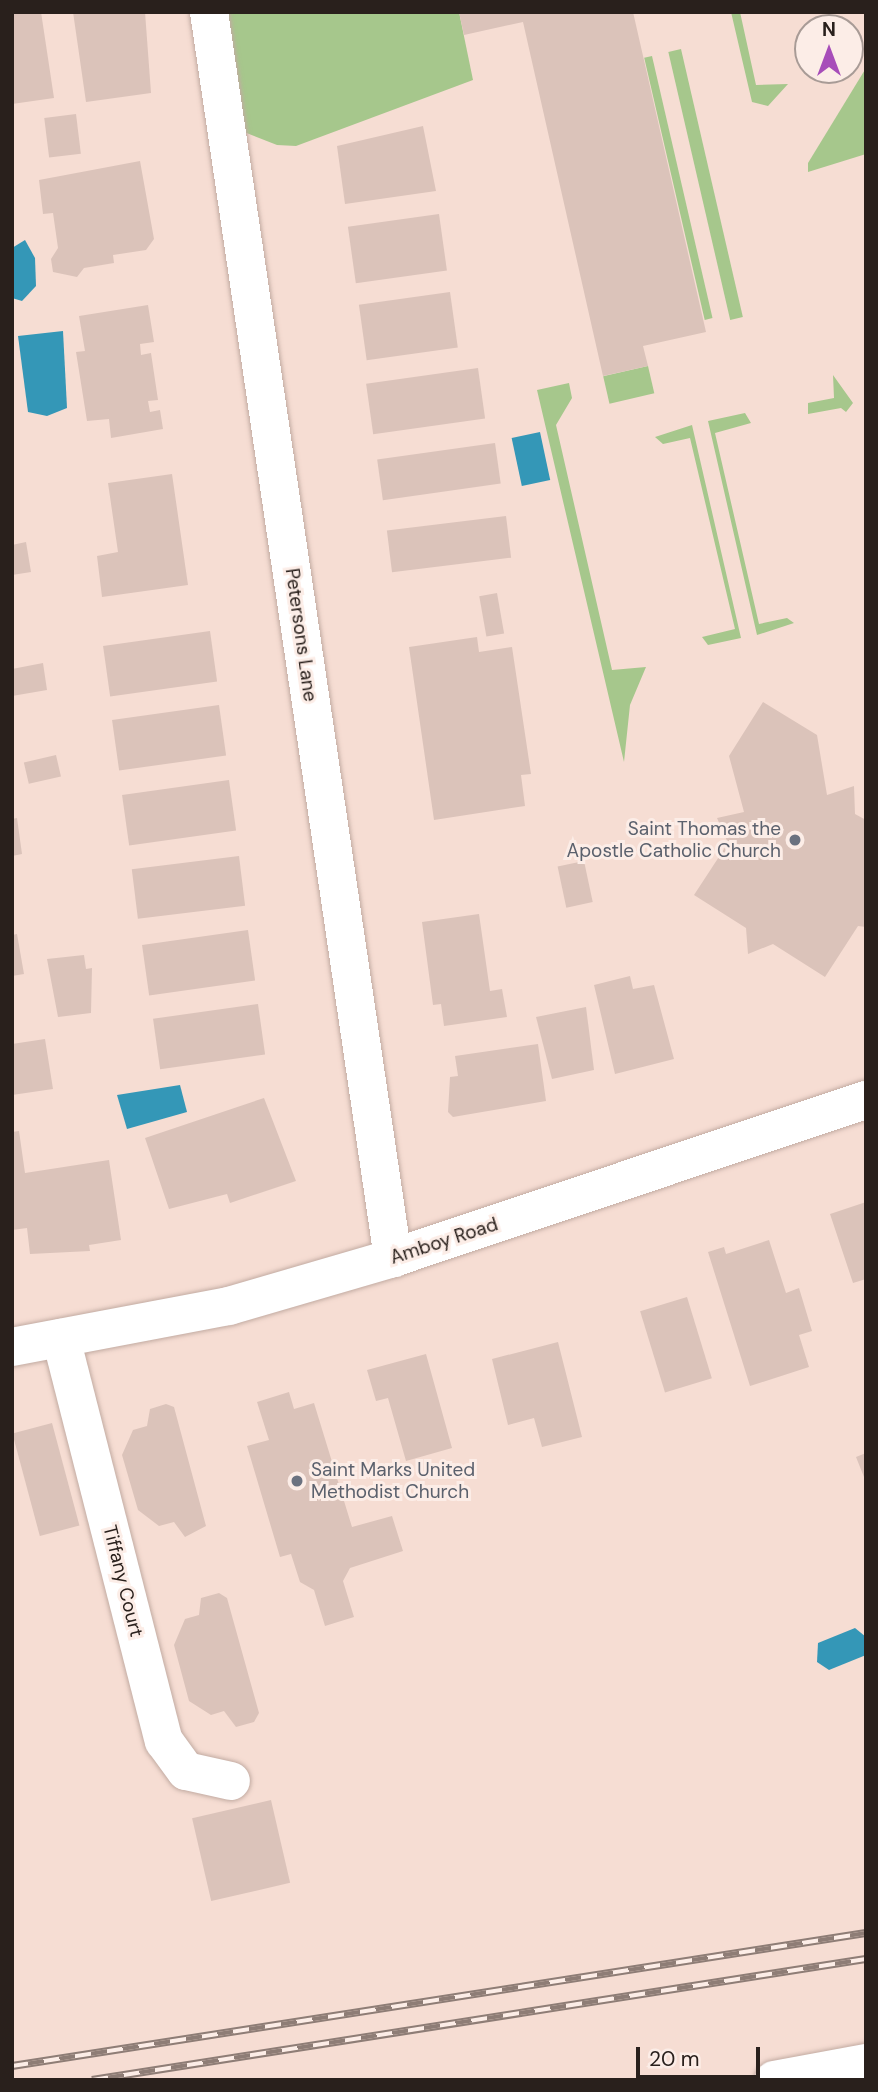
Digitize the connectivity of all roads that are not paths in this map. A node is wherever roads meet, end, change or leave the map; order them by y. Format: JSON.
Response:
{"nodes":[{"id":1,"x":209,"y":12,"type":"edge"},
{"id":2,"x":866,"y":1100,"type":"edge"},
{"id":3,"x":393,"y":1258,"type":"junction"},
{"id":4,"x":61,"y":1338,"type":"junction"},
{"id":5,"x":12,"y":1347,"type":"edge"},
{"id":6,"x":231,"y":1781,"type":"dead end"},
{"id":7,"x":866,"y":2063,"type":"edge"},
{"id":8,"x":774,"y":2080,"type":"edge"}],
"edges":[{"from":1,"to":3,"type":"street","name":"Petersons Lane"},
{"from":2,"to":3,"type":"street","name":"Amboy Road"},
{"from":3,"to":4,"type":"street","name":"Amboy Road"},
{"from":4,"to":5,"type":"street","name":"Amboy Road"},
{"from":4,"to":6,"type":"street","name":"Tiffany Court"},
{"from":7,"to":8,"type":"street"}]}
